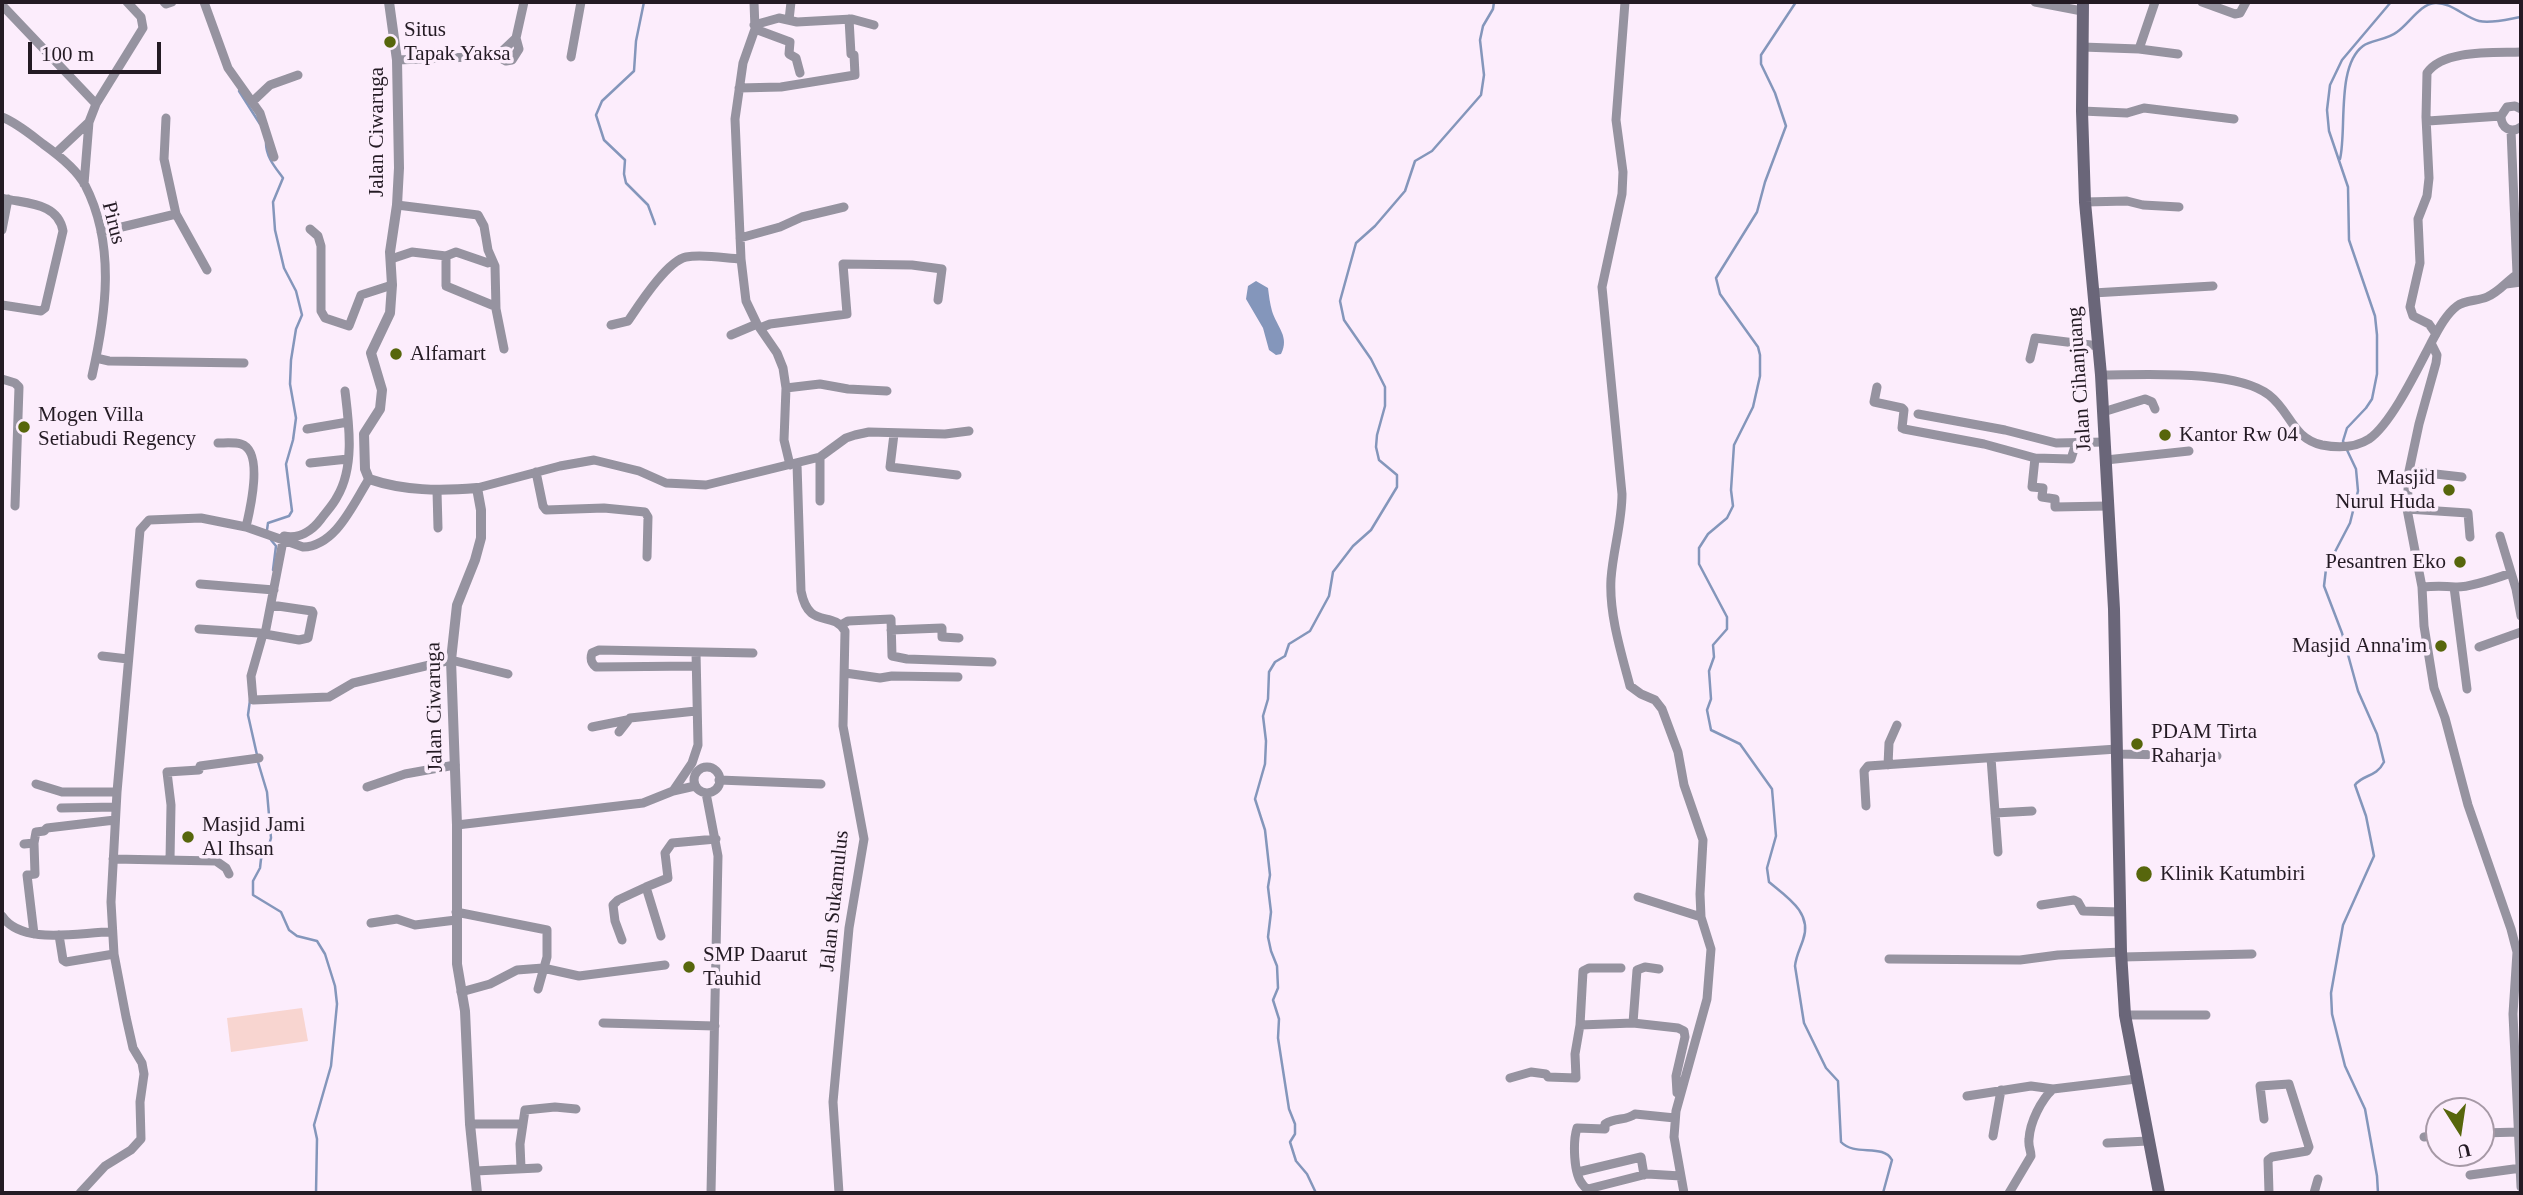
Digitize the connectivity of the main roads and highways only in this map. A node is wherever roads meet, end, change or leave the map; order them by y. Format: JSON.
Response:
{"nodes":[{"id":1,"x":2082,"y":6,"type":"edge"},
{"id":2,"x":2159,"y":1193,"type":"edge"}],
"edges":[{"from":1,"to":2,"type":"main road","name":"Jalan Cihanjuang"}]}
